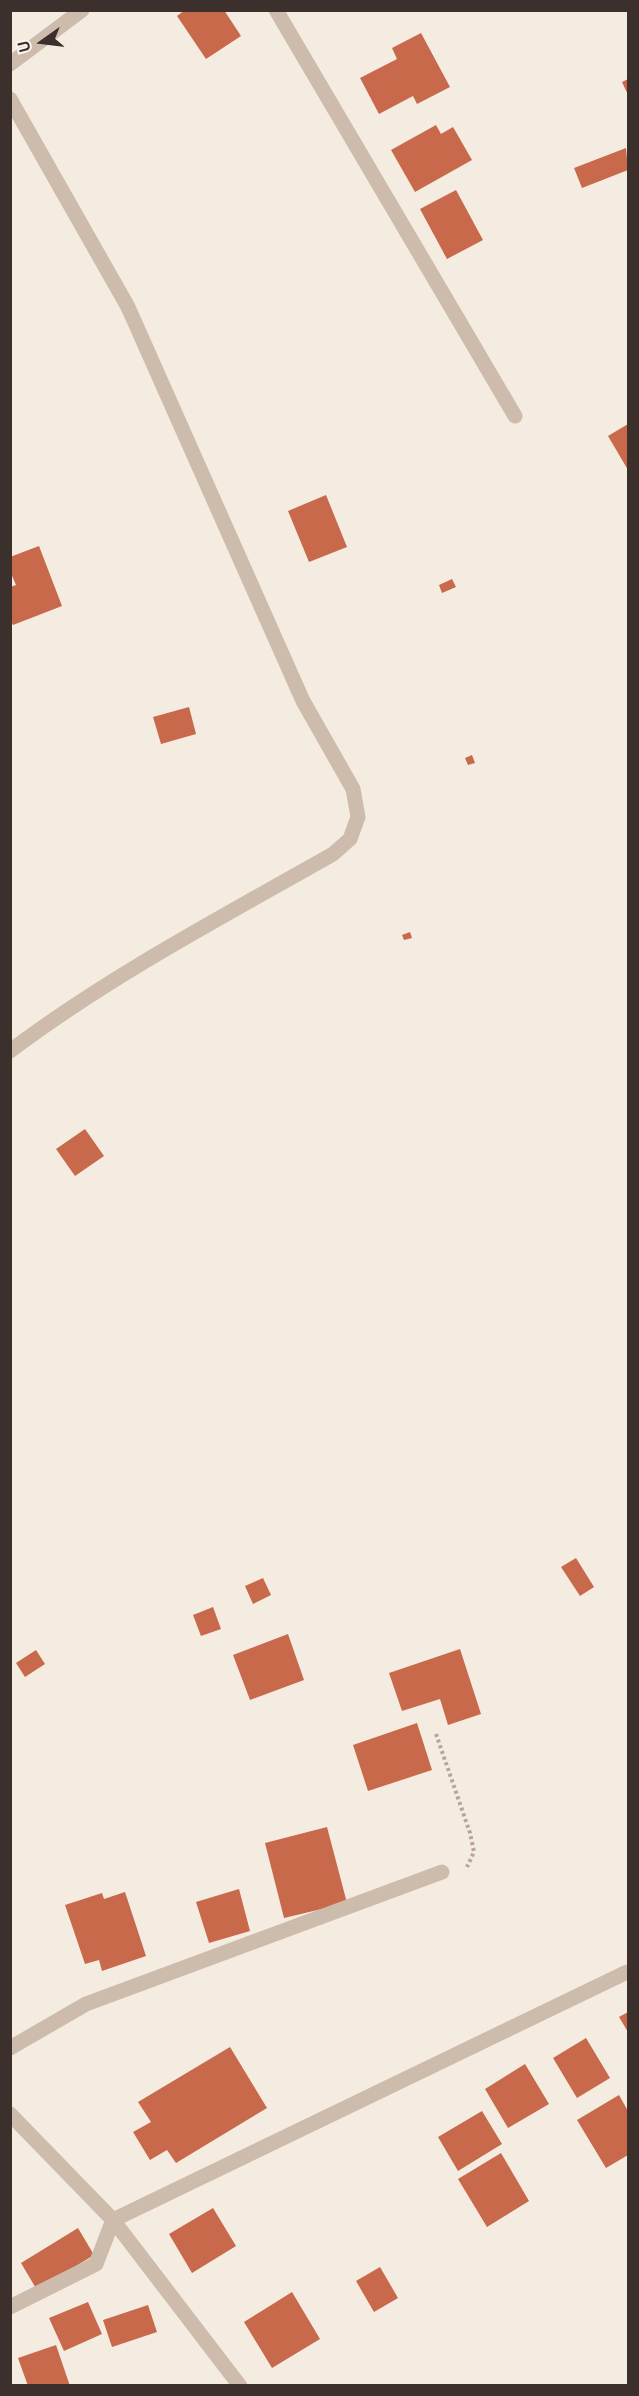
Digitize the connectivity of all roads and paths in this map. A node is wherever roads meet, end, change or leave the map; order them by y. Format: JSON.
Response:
{"nodes":[{"id":1,"x":82,"y":10,"type":"edge"},
{"id":2,"x":276,"y":10,"type":"edge"},
{"id":3,"x":10,"y":64,"type":"edge"},
{"id":4,"x":10,"y":99,"type":"edge"},
{"id":5,"x":515,"y":416,"type":"dead end"},
{"id":6,"x":10,"y":1051,"type":"edge"},
{"id":7,"x":436,"y":1734,"type":"dead end"},
{"id":8,"x":442,"y":1872,"type":"joint"},
{"id":9,"x":627,"y":1972,"type":"dead end"},
{"id":10,"x":10,"y":2048,"type":"edge"},
{"id":11,"x":10,"y":2114,"type":"edge"},
{"id":12,"x":113,"y":2220,"type":"junction"},
{"id":13,"x":10,"y":2307,"type":"edge"},
{"id":14,"x":240,"y":2385,"type":"edge"}],
"edges":[{"from":1,"to":3,"type":"street"},
{"from":2,"to":5,"type":"street"},
{"from":4,"to":6,"type":"street"},
{"from":7,"to":8,"type":"path"},
{"from":8,"to":10,"type":"street"},
{"from":9,"to":12,"type":"street"},
{"from":11,"to":12,"type":"street"},
{"from":12,"to":13,"type":"street"},
{"from":12,"to":14,"type":"street"}]}
